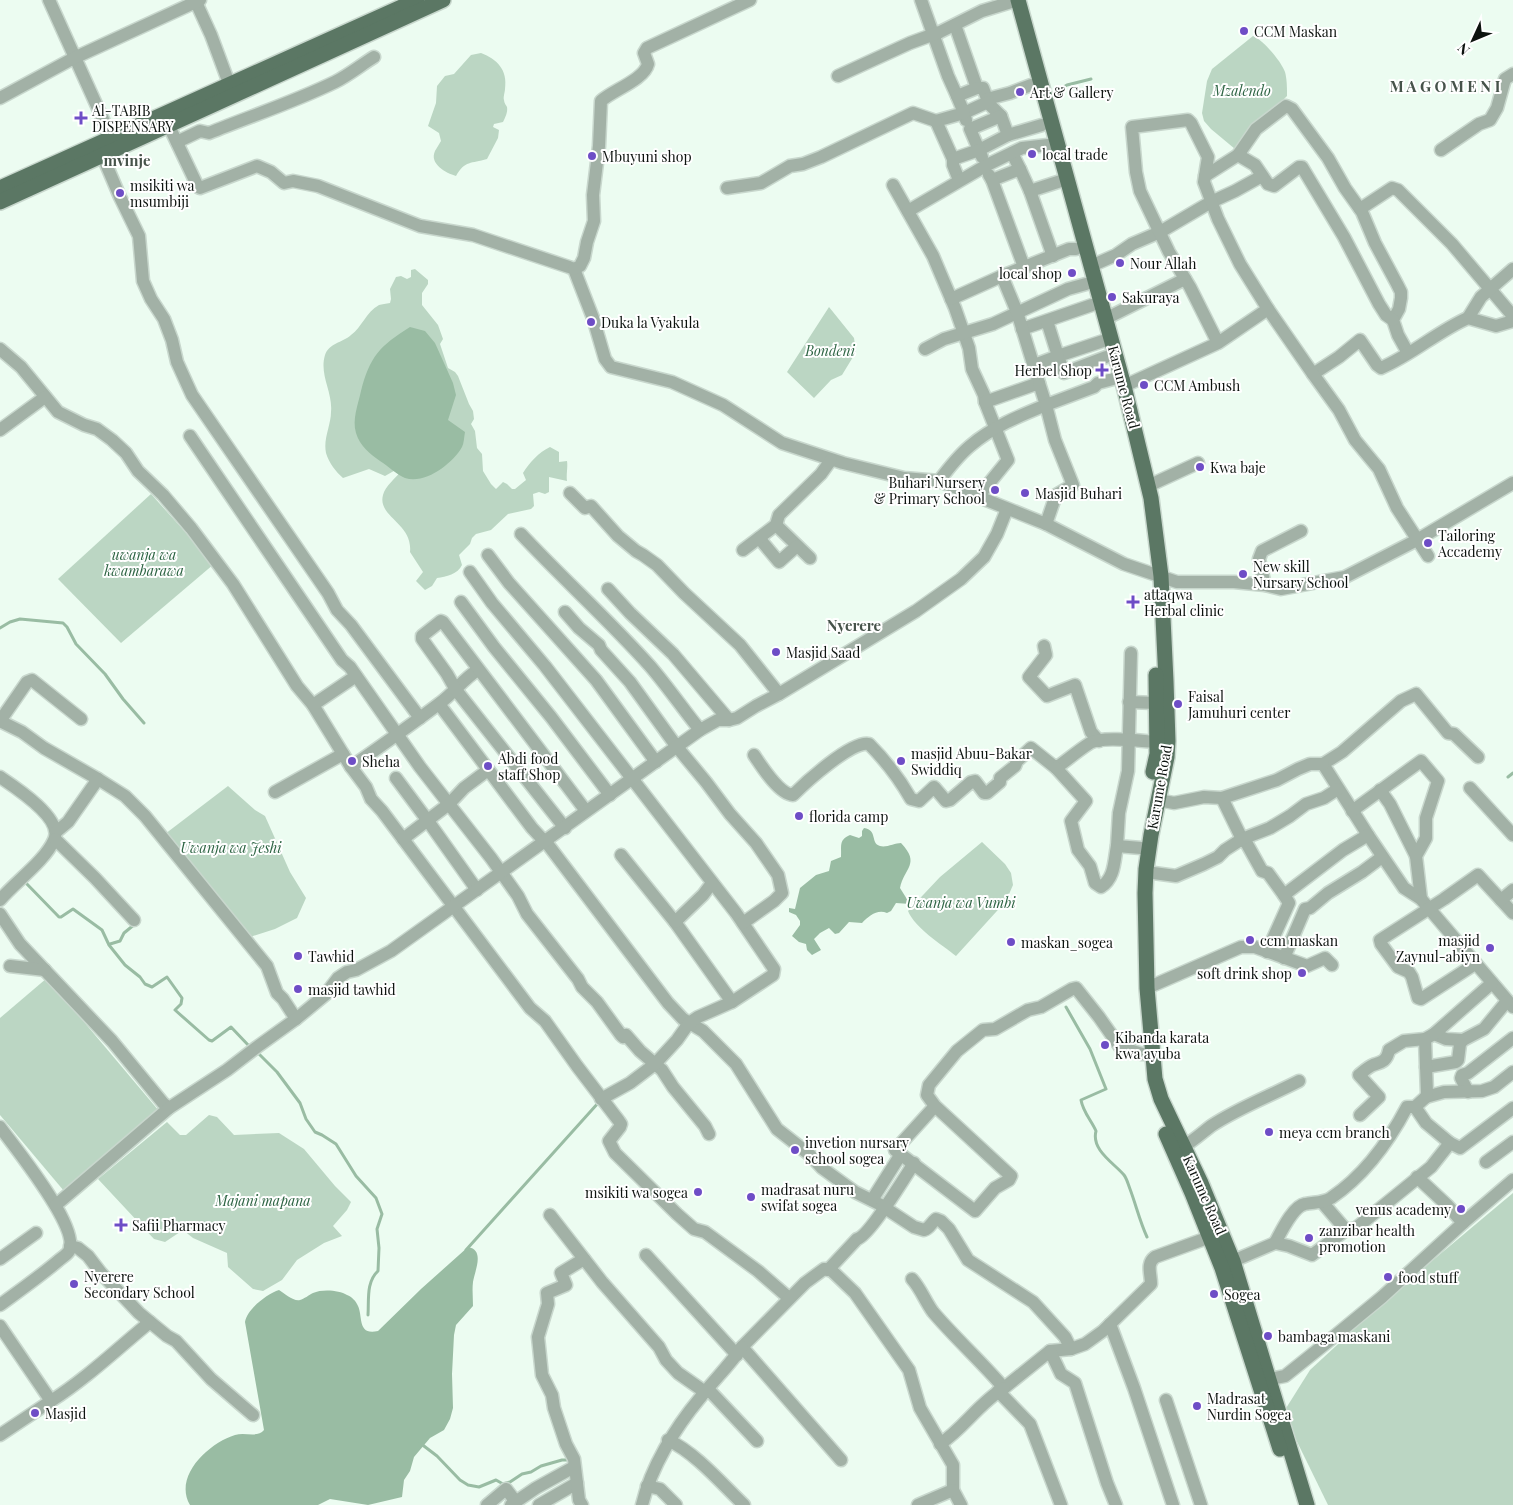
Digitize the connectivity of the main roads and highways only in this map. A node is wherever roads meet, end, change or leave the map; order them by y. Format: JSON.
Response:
{"nodes":[{"id":1,"x":417,"y":0,"type":"edge"},
{"id":2,"x":443,"y":0,"type":"edge"},
{"id":3,"x":1013,"y":1,"type":"edge"},
{"id":4,"x":114,"y":144,"type":"junction"},
{"id":5,"x":1062,"y":180,"type":"junction"},
{"id":6,"x":0,"y":188,"type":"edge"},
{"id":7,"x":0,"y":202,"type":"edge"},
{"id":8,"x":1119,"y":382,"type":"junction"},
{"id":9,"x":1155,"y":575,"type":"junction"},
{"id":10,"x":1217,"y":1243,"type":"junction"},
{"id":11,"x":1297,"y":1505,"type":"edge"},
{"id":12,"x":1307,"y":1505,"type":"edge"}],
"edges":[{"from":1,"to":4,"type":"main road"},
{"from":2,"to":4,"type":"main road"},
{"from":3,"to":5,"type":"main road","name":"Karume Road"},
{"from":3,"to":5,"type":"main road"},
{"from":4,"to":6,"type":"main road"},
{"from":4,"to":7,"type":"main road"},
{"from":5,"to":8,"type":"main road","name":"Karume Road"},
{"from":5,"to":8,"type":"main road"},
{"from":8,"to":9,"type":"main road"},
{"from":8,"to":9,"type":"main road","name":"Karume Road"},
{"from":9,"to":10,"type":"main road","name":"Karume Road"},
{"from":9,"to":10,"type":"main road"},
{"from":10,"to":11,"type":"main road"},
{"from":10,"to":12,"type":"main road","name":"Karume Road"}]}
